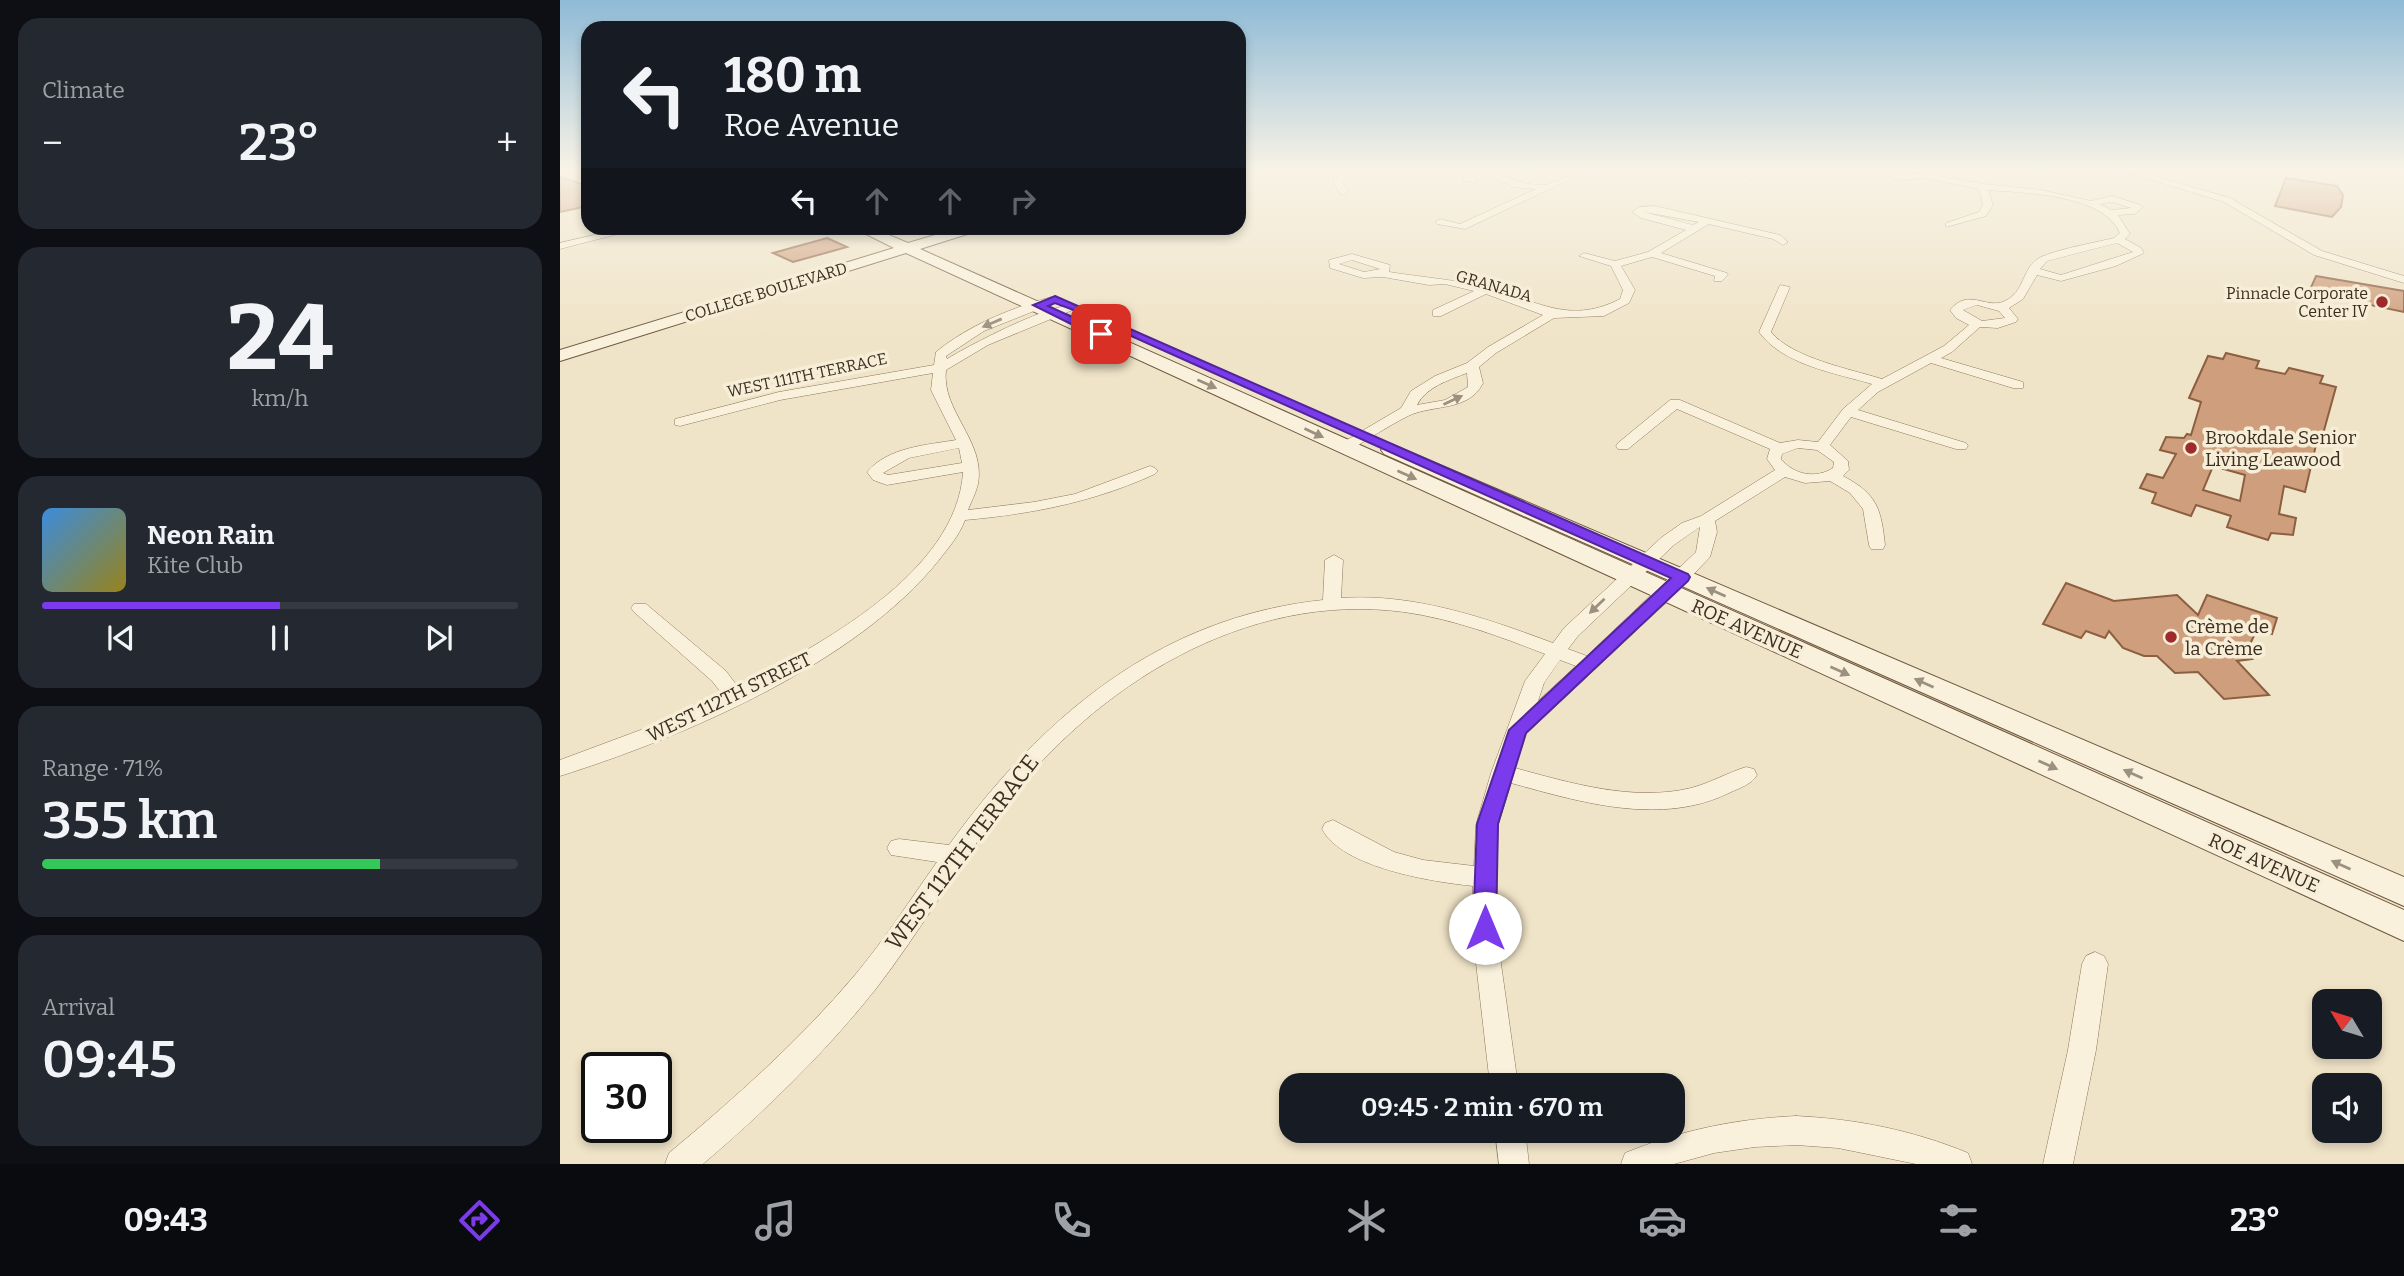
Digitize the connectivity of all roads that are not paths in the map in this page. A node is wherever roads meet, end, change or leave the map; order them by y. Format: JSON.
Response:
{"nodes":[{"id":1,"x":1450,"y":224,"type":"edge"},
{"id":2,"x":1467,"y":224,"type":"edge"},
{"id":3,"x":1697,"y":224,"type":"edge"},
{"id":4,"x":2119,"y":224,"type":"edge"},
{"id":5,"x":2266,"y":224,"type":"edge"},
{"id":6,"x":1701,"y":225,"type":"junction"},
{"id":7,"x":582,"y":235,"type":"edge"},
{"id":8,"x":606,"y":235,"type":"edge"},
{"id":9,"x":914,"y":237,"type":"edge"},
{"id":10,"x":560,"y":240,"type":"edge"},
{"id":11,"x":2118,"y":240,"type":"junction"},
{"id":12,"x":1783,"y":242,"type":"dead end"},
{"id":13,"x":560,"y":246,"type":"edge"},
{"id":14,"x":1652,"y":254,"type":"junction"},
{"id":15,"x":1584,"y":256,"type":"dead end"},
{"id":16,"x":1615,"y":264,"type":"junction"},
{"id":17,"x":2032,"y":270,"type":"junction"},
{"id":18,"x":1383,"y":274,"type":"dead end"},
{"id":19,"x":1718,"y":279,"type":"dead end"},
{"id":20,"x":2404,"y":280,"type":"edge"},
{"id":21,"x":1429,"y":282,"type":"junction"},
{"id":22,"x":1784,"y":288,"type":"dead end"},
{"id":23,"x":1485,"y":290,"type":"junction"},
{"id":24,"x":1468,"y":297,"type":"junction"},
{"id":25,"x":1056,"y":306,"type":"junction"},
{"id":26,"x":2000,"y":307,"type":"junction"},
{"id":27,"x":1437,"y":313,"type":"dead end"},
{"id":28,"x":1552,"y":314,"type":"junction"},
{"id":29,"x":1978,"y":323,"type":"junction"},
{"id":30,"x":560,"y":343,"type":"edge"},
{"id":31,"x":560,"y":356,"type":"edge"},
{"id":32,"x":1930,"y":359,"type":"junction"},
{"id":33,"x":1472,"y":366,"type":"junction"},
{"id":34,"x":942,"y":367,"type":"junction"},
{"id":35,"x":1882,"y":383,"type":"junction"},
{"id":36,"x":2018,"y":385,"type":"dead end"},
{"id":37,"x":1408,"y":411,"type":"junction"},
{"id":38,"x":1848,"y":412,"type":"junction"},
{"id":39,"x":680,"y":422,"type":"dead end"},
{"id":40,"x":1354,"y":442,"type":"junction"},
{"id":41,"x":964,"y":443,"type":"junction"},
{"id":42,"x":1623,"y":446,"type":"dead end"},
{"id":43,"x":1961,"y":446,"type":"dead end"},
{"id":44,"x":1821,"y":447,"type":"junction"},
{"id":45,"x":1779,"y":448,"type":"junction"},
{"id":46,"x":970,"y":466,"type":"junction"},
{"id":47,"x":1150,"y":471,"type":"dead end"},
{"id":48,"x":1784,"y":471,"type":"junction"},
{"id":49,"x":1832,"y":476,"type":"junction"},
{"id":50,"x":959,"y":516,"type":"junction"},
{"id":51,"x":1707,"y":519,"type":"junction"},
{"id":52,"x":1877,"y":545,"type":"dead end"},
{"id":53,"x":1334,"y":560,"type":"dead end"},
{"id":54,"x":1638,"y":568,"type":"junction"},
{"id":55,"x":1674,"y":585,"type":"junction"},
{"id":56,"x":1332,"y":603,"type":"junction"},
{"id":57,"x":640,"y":608,"type":"dead end"},
{"id":58,"x":1557,"y":652,"type":"junction"},
{"id":59,"x":1589,"y":664,"type":"junction"},
{"id":60,"x":736,"y":698,"type":"junction"},
{"id":61,"x":1518,"y":730,"type":"junction"},
{"id":62,"x":560,"y":768,"type":"edge"},
{"id":63,"x":1502,"y":773,"type":"junction"},
{"id":64,"x":1746,"y":775,"type":"dead end"},
{"id":65,"x":1333,"y":829,"type":"dead end"},
{"id":66,"x":900,"y":848,"type":"dead end"},
{"id":67,"x":957,"y":855,"type":"junction"},
{"id":68,"x":1485,"y":877,"type":"junction"},
{"id":69,"x":2404,"y":892,"type":"edge"},
{"id":70,"x":2404,"y":926,"type":"edge"},
{"id":71,"x":2095,"y":964,"type":"dead end"},
{"id":72,"x":1502,"y":1073,"type":"edge"},
{"id":73,"x":1512,"y":1143,"type":"edge"},
{"id":74,"x":680,"y":1164,"type":"edge"},
{"id":75,"x":1514,"y":1164,"type":"edge"},
{"id":76,"x":1636,"y":1164,"type":"edge"},
{"id":77,"x":1956,"y":1164,"type":"edge"},
{"id":78,"x":2058,"y":1164,"type":"edge"}],
"edges":[{"from":1,"to":2,"type":"street"},
{"from":3,"to":6,"type":"street"},
{"from":4,"to":11,"type":"street"},
{"from":5,"to":20,"type":"street"},
{"from":6,"to":12,"type":"street"},
{"from":6,"to":14,"type":"street"},
{"from":7,"to":10,"type":"street"},
{"from":8,"to":13,"type":"street"},
{"from":9,"to":25,"type":"main road","name":"ROE AVENUE"},
{"from":9,"to":30,"type":"main road","name":"COLLEGE BOULEVARD"},
{"from":9,"to":31,"type":"main road","name":"COLLEGE BOULEVARD"},
{"from":11,"to":17,"type":"street"},
{"from":11,"to":17,"type":"street"},
{"from":14,"to":16,"type":"street"},
{"from":14,"to":19,"type":"street"},
{"from":15,"to":16,"type":"street"},
{"from":16,"to":28,"type":"street","name":"GRANADA"},
{"from":17,"to":26,"type":"street"},
{"from":18,"to":21,"type":"street"},
{"from":21,"to":23,"type":"street"},
{"from":21,"to":24,"type":"street","name":"GRANADA"},
{"from":22,"to":35,"type":"street"},
{"from":23,"to":24,"type":"street"},
{"from":23,"to":28,"type":"street"},
{"from":24,"to":27,"type":"street"},
{"from":24,"to":28,"type":"street","name":"GRANADA"},
{"from":25,"to":34,"type":"street"},
{"from":25,"to":34,"type":"street","one_way":true},
{"from":25,"to":40,"type":"main road","name":"ROE AVENUE"},
{"from":26,"to":29,"type":"street"},
{"from":26,"to":29,"type":"street"},
{"from":28,"to":33,"type":"street"},
{"from":29,"to":32,"type":"street"},
{"from":32,"to":35,"type":"street"},
{"from":32,"to":36,"type":"street"},
{"from":33,"to":37,"type":"street"},
{"from":37,"to":33,"type":"street","one_way":true},
{"from":34,"to":39,"type":"street","name":"WEST 111TH TERRACE"},
{"from":34,"to":41,"type":"street","name":"WEST 112TH STREET"},
{"from":35,"to":38,"type":"street"},
{"from":37,"to":40,"type":"street"},
{"from":38,"to":43,"type":"street"},
{"from":38,"to":44,"type":"street"},
{"from":40,"to":54,"type":"main road","name":"ROE AVENUE"},
{"from":41,"to":46,"type":"street","name":"WEST 112TH STREET"},
{"from":41,"to":46,"type":"street"},
{"from":42,"to":45,"type":"street"},
{"from":44,"to":45,"type":"street"},
{"from":44,"to":49,"type":"street"},
{"from":45,"to":48,"type":"street"},
{"from":46,"to":50,"type":"street","name":"WEST 112TH STREET"},
{"from":47,"to":50,"type":"street"},
{"from":48,"to":49,"type":"street"},
{"from":48,"to":51,"type":"street"},
{"from":49,"to":52,"type":"street"},
{"from":50,"to":60,"type":"street","name":"WEST 112TH STREET"},
{"from":51,"to":54,"type":"street"},
{"from":51,"to":55,"type":"street"},
{"from":53,"to":56,"type":"street"},
{"from":54,"to":55,"type":"main road","name":"ROE AVENUE"},
{"from":54,"to":58,"type":"street","one_way":true},
{"from":55,"to":59,"type":"street"},
{"from":69,"to":55,"type":"main road","name":"ROE AVENUE","one_way":true},
{"from":55,"to":70,"type":"main road","name":"ROE AVENUE","one_way":true},
{"from":56,"to":58,"type":"street","name":"WEST 112TH TERRACE"},
{"from":56,"to":67,"type":"street","name":"WEST 112TH TERRACE"},
{"from":57,"to":60,"type":"street"},
{"from":58,"to":59,"type":"street","name":"WEST 112TH TERRACE"},
{"from":58,"to":61,"type":"street"},
{"from":59,"to":61,"type":"street"},
{"from":60,"to":62,"type":"street","name":"WEST 112TH STREET"},
{"from":61,"to":63,"type":"street"},
{"from":63,"to":64,"type":"street"},
{"from":63,"to":68,"type":"street"},
{"from":65,"to":68,"type":"street"},
{"from":66,"to":67,"type":"street"},
{"from":67,"to":74,"type":"street","name":"WEST 112TH TERRACE"},
{"from":68,"to":72,"type":"street"},
{"from":71,"to":78,"type":"street"},
{"from":73,"to":75,"type":"street"},
{"from":76,"to":77,"type":"street"}]}
